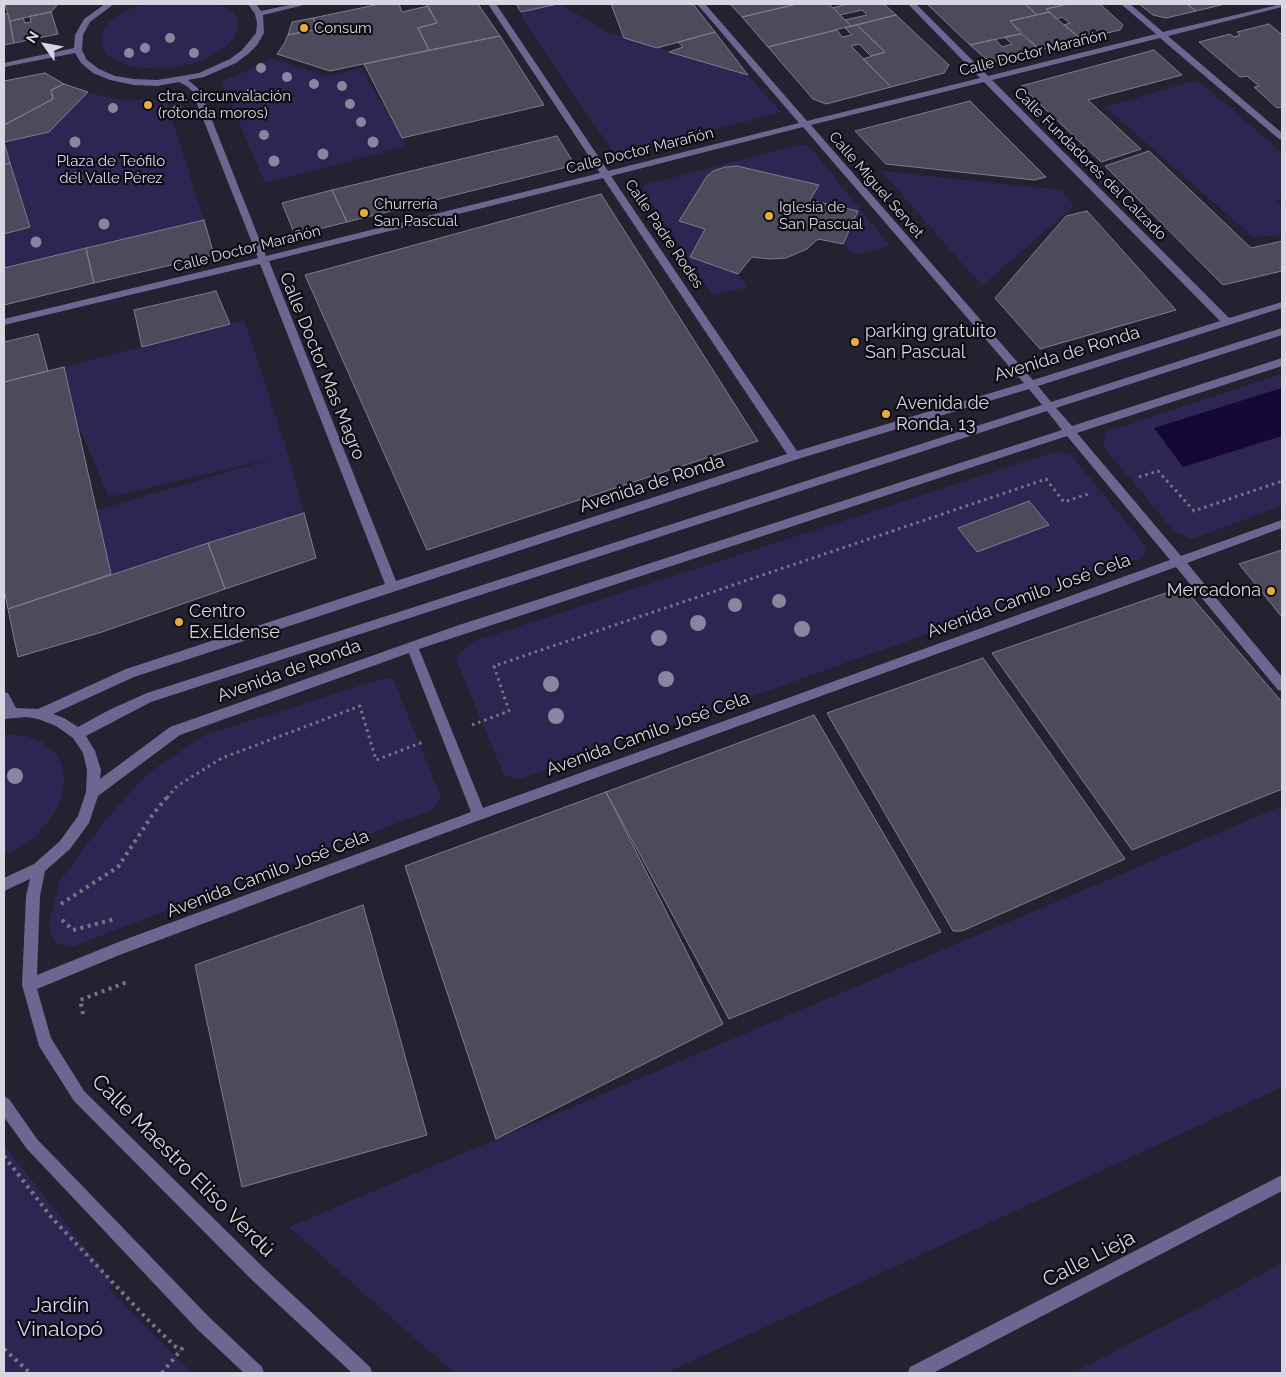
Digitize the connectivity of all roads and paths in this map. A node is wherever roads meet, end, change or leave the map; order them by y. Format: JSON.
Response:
{"nodes":[{"id":1,"x":110,"y":4,"type":"edge"},
{"id":2,"x":252,"y":4,"type":"edge"},
{"id":3,"x":304,"y":4,"type":"edge"},
{"id":4,"x":492,"y":4,"type":"edge"},
{"id":5,"x":701,"y":4,"type":"edge"},
{"id":6,"x":912,"y":4,"type":"edge"},
{"id":7,"x":1125,"y":4,"type":"edge"},
{"id":8,"x":1282,"y":5,"type":"edge"},
{"id":9,"x":1265,"y":6,"type":"edge"},
{"id":10,"x":259,"y":14,"type":"junction"},
{"id":11,"x":1162,"y":35,"type":"junction"},
{"id":12,"x":78,"y":50,"type":"junction"},
{"id":13,"x":4,"y":65,"type":"edge"},
{"id":14,"x":987,"y":79,"type":"junction"},
{"id":15,"x":182,"y":80,"type":"junction"},
{"id":16,"x":805,"y":124,"type":"junction"},
{"id":17,"x":1282,"y":137,"type":"edge"},
{"id":18,"x":605,"y":174,"type":"junction"},
{"id":19,"x":262,"y":260,"type":"junction"},
{"id":20,"x":1282,"y":305,"type":"edge"},
{"id":21,"x":4,"y":322,"type":"edge"},
{"id":22,"x":1228,"y":322,"type":"junction"},
{"id":23,"x":1282,"y":331,"type":"edge"},
{"id":24,"x":1282,"y":362,"type":"edge"},
{"id":25,"x":1030,"y":385,"type":"junction"},
{"id":26,"x":1049,"y":407,"type":"junction"},
{"id":27,"x":1070,"y":432,"type":"junction"},
{"id":28,"x":794,"y":456,"type":"junction"},
{"id":29,"x":1282,"y":481,"type":"edge"},
{"id":30,"x":1115,"y":485,"type":"junction"},
{"id":31,"x":1282,"y":524,"type":"edge"},
{"id":32,"x":1178,"y":562,"type":"junction"},
{"id":33,"x":392,"y":586,"type":"junction"},
{"id":34,"x":412,"y":646,"type":"junction"},
{"id":35,"x":1282,"y":686,"type":"edge"},
{"id":36,"x":4,"y":697,"type":"edge"},
{"id":37,"x":8,"y":713,"type":"edge"},
{"id":38,"x":39,"y":714,"type":"junction"},
{"id":39,"x":78,"y":734,"type":"junction"},
{"id":40,"x":447,"y":734,"type":"junction"},
{"id":41,"x":93,"y":792,"type":"junction"},
{"id":42,"x":479,"y":815,"type":"junction"},
{"id":43,"x":39,"y":868,"type":"junction"},
{"id":44,"x":4,"y":885,"type":"edge"},
{"id":45,"x":115,"y":919,"type":"dead end"},
{"id":46,"x":127,"y":982,"type":"dead end"},
{"id":47,"x":29,"y":985,"type":"junction"},
{"id":48,"x":83,"y":1014,"type":"dead end"},
{"id":49,"x":4,"y":1104,"type":"edge"},
{"id":50,"x":4,"y":1156,"type":"edge"},
{"id":51,"x":1282,"y":1182,"type":"edge"},
{"id":52,"x":203,"y":1323,"type":"junction"},
{"id":53,"x":4,"y":1349,"type":"edge"},
{"id":54,"x":180,"y":1351,"type":"junction"},
{"id":55,"x":30,"y":1373,"type":"edge"},
{"id":56,"x":162,"y":1373,"type":"edge"},
{"id":57,"x":256,"y":1373,"type":"edge"},
{"id":58,"x":364,"y":1373,"type":"edge"},
{"id":59,"x":916,"y":1373,"type":"edge"}],
"edges":[{"from":1,"to":12,"type":"street"},
{"from":2,"to":10,"type":"street"},
{"from":3,"to":10,"type":"street"},
{"from":4,"to":18,"type":"street","name":"Calle Padre Rodes"},
{"from":5,"to":16,"type":"street","name":"Calle Miguel Servet"},
{"from":6,"to":14,"type":"street","name":"Calle Fundadores del Calzado"},
{"from":7,"to":11,"type":"street"},
{"from":8,"to":9,"type":"street","name":"Calle Doctor Marañón"},
{"from":9,"to":11,"type":"street","name":"Calle Doctor Marañón"},
{"from":10,"to":15,"type":"street"},
{"from":11,"to":14,"type":"street","name":"Calle Doctor Marañón"},
{"from":11,"to":17,"type":"street"},
{"from":12,"to":13,"type":"street"},
{"from":12,"to":15,"type":"street"},
{"from":14,"to":16,"type":"street","name":"Calle Doctor Marañón"},
{"from":14,"to":22,"type":"street","name":"Calle Fundadores del Calzado"},
{"from":15,"to":19,"type":"street","name":"Calle Doctor Mas Magro"},
{"from":16,"to":18,"type":"street","name":"Calle Doctor Marañón"},
{"from":16,"to":25,"type":"street","name":"Calle Miguel Servet"},
{"from":18,"to":19,"type":"street","name":"Calle Doctor Marañón"},
{"from":18,"to":28,"type":"street","name":"Calle Padre Rodes"},
{"from":19,"to":21,"type":"street","name":"Calle Doctor Marañón"},
{"from":19,"to":33,"type":"street","name":"Calle Doctor Mas Magro"},
{"from":20,"to":22,"type":"street","name":"Avenida de Ronda"},
{"from":22,"to":25,"type":"street","name":"Avenida de Ronda"},
{"from":23,"to":26,"type":"street","name":"Avenida de Ronda"},
{"from":24,"to":27,"type":"street","name":"Avenida de Ronda"},
{"from":25,"to":26,"type":"street","name":"Calle Miguel Servet"},
{"from":25,"to":28,"type":"street","name":"Avenida de Ronda"},
{"from":26,"to":27,"type":"street","name":"Calle Miguel Servet"},
{"from":26,"to":39,"type":"street","name":"Avenida de Ronda"},
{"from":27,"to":30,"type":"street","name":"Calle Miguel Servet"},
{"from":27,"to":34,"type":"street","name":"Avenida de Ronda"},
{"from":28,"to":33,"type":"street","name":"Avenida de Ronda"},
{"from":29,"to":30,"type":"path"},
{"from":30,"to":32,"type":"street","name":"Calle Miguel Servet"},
{"from":30,"to":40,"type":"path"},
{"from":31,"to":32,"type":"street","name":"Avenida Camilo José Cela"},
{"from":32,"to":35,"type":"street","name":"Calle Miguel Servet"},
{"from":32,"to":42,"type":"street","name":"Avenida Camilo José Cela"},
{"from":33,"to":38,"type":"street","name":"Avenida de Ronda"},
{"from":34,"to":40,"type":"street"},
{"from":34,"to":41,"type":"street","name":"Avenida de Ronda"},
{"from":36,"to":37,"type":"street"},
{"from":37,"to":38,"type":"street"},
{"from":38,"to":39,"type":"street"},
{"from":39,"to":41,"type":"street"},
{"from":40,"to":42,"type":"street"},
{"from":40,"to":45,"type":"path"},
{"from":41,"to":43,"type":"street"},
{"from":42,"to":47,"type":"street","name":"Avenida Camilo José Cela"},
{"from":43,"to":44,"type":"street"},
{"from":43,"to":47,"type":"street","name":"Calle Maestro Eliso Verdú"},
{"from":46,"to":48,"type":"path"},
{"from":47,"to":58,"type":"street","name":"Calle Maestro Eliso Verdú"},
{"from":49,"to":52,"type":"street"},
{"from":50,"to":54,"type":"path"},
{"from":51,"to":59,"type":"street","name":"Calle Lieja"},
{"from":52,"to":54,"type":"path"},
{"from":52,"to":57,"type":"street"},
{"from":53,"to":55,"type":"path"},
{"from":54,"to":56,"type":"path"}]}
